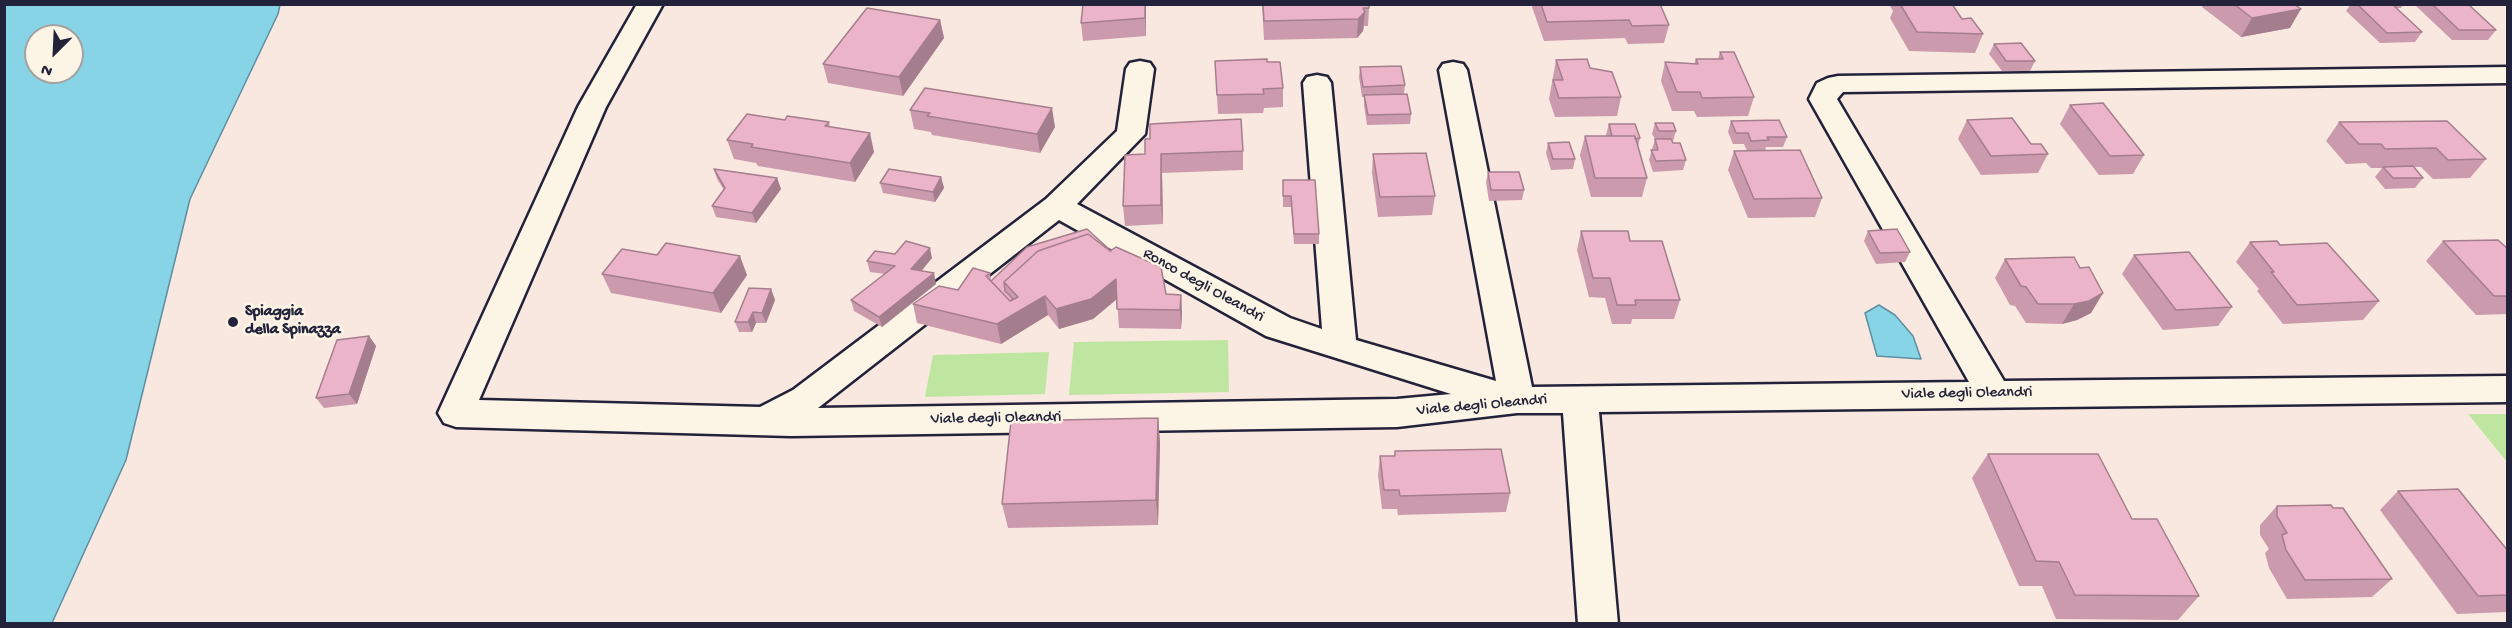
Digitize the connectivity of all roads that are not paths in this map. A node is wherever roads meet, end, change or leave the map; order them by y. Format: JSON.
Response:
{"nodes":[{"id":1,"x":650,"y":4,"type":"edge"},
{"id":2,"x":1140,"y":69,"type":"dead end"},
{"id":3,"x":1453,"y":70,"type":"dead end"},
{"id":4,"x":2508,"y":75,"type":"edge"},
{"id":5,"x":1317,"y":83,"type":"dead end"},
{"id":6,"x":1057,"y":206,"type":"junction"},
{"id":7,"x":1340,"y":348,"type":"junction"},
{"id":8,"x":2508,"y":389,"type":"edge"},
{"id":9,"x":1994,"y":394,"type":"junction"},
{"id":10,"x":1517,"y":400,"type":"junction"},
{"id":11,"x":1580,"y":400,"type":"junction"},
{"id":12,"x":767,"y":420,"type":"junction"},
{"id":13,"x":1598,"y":624,"type":"edge"}],
"edges":[{"from":1,"to":12,"type":"street","name":"Viale degli Oleandri"},
{"from":2,"to":6,"type":"street"},
{"from":3,"to":10,"type":"street"},
{"from":4,"to":9,"type":"street"},
{"from":5,"to":7,"type":"street"},
{"from":6,"to":7,"type":"street","name":"Ronco degli Oleandri"},
{"from":6,"to":12,"type":"street"},
{"from":7,"to":10,"type":"street","name":"Ronco degli Oleandri"},
{"from":8,"to":9,"type":"street","name":"Viale degli Oleandri"},
{"from":9,"to":11,"type":"street","name":"Viale degli Oleandri"},
{"from":10,"to":11,"type":"street","name":"Viale degli Oleandri"},
{"from":10,"to":12,"type":"street","name":"Viale degli Oleandri"},
{"from":11,"to":13,"type":"street"}]}
